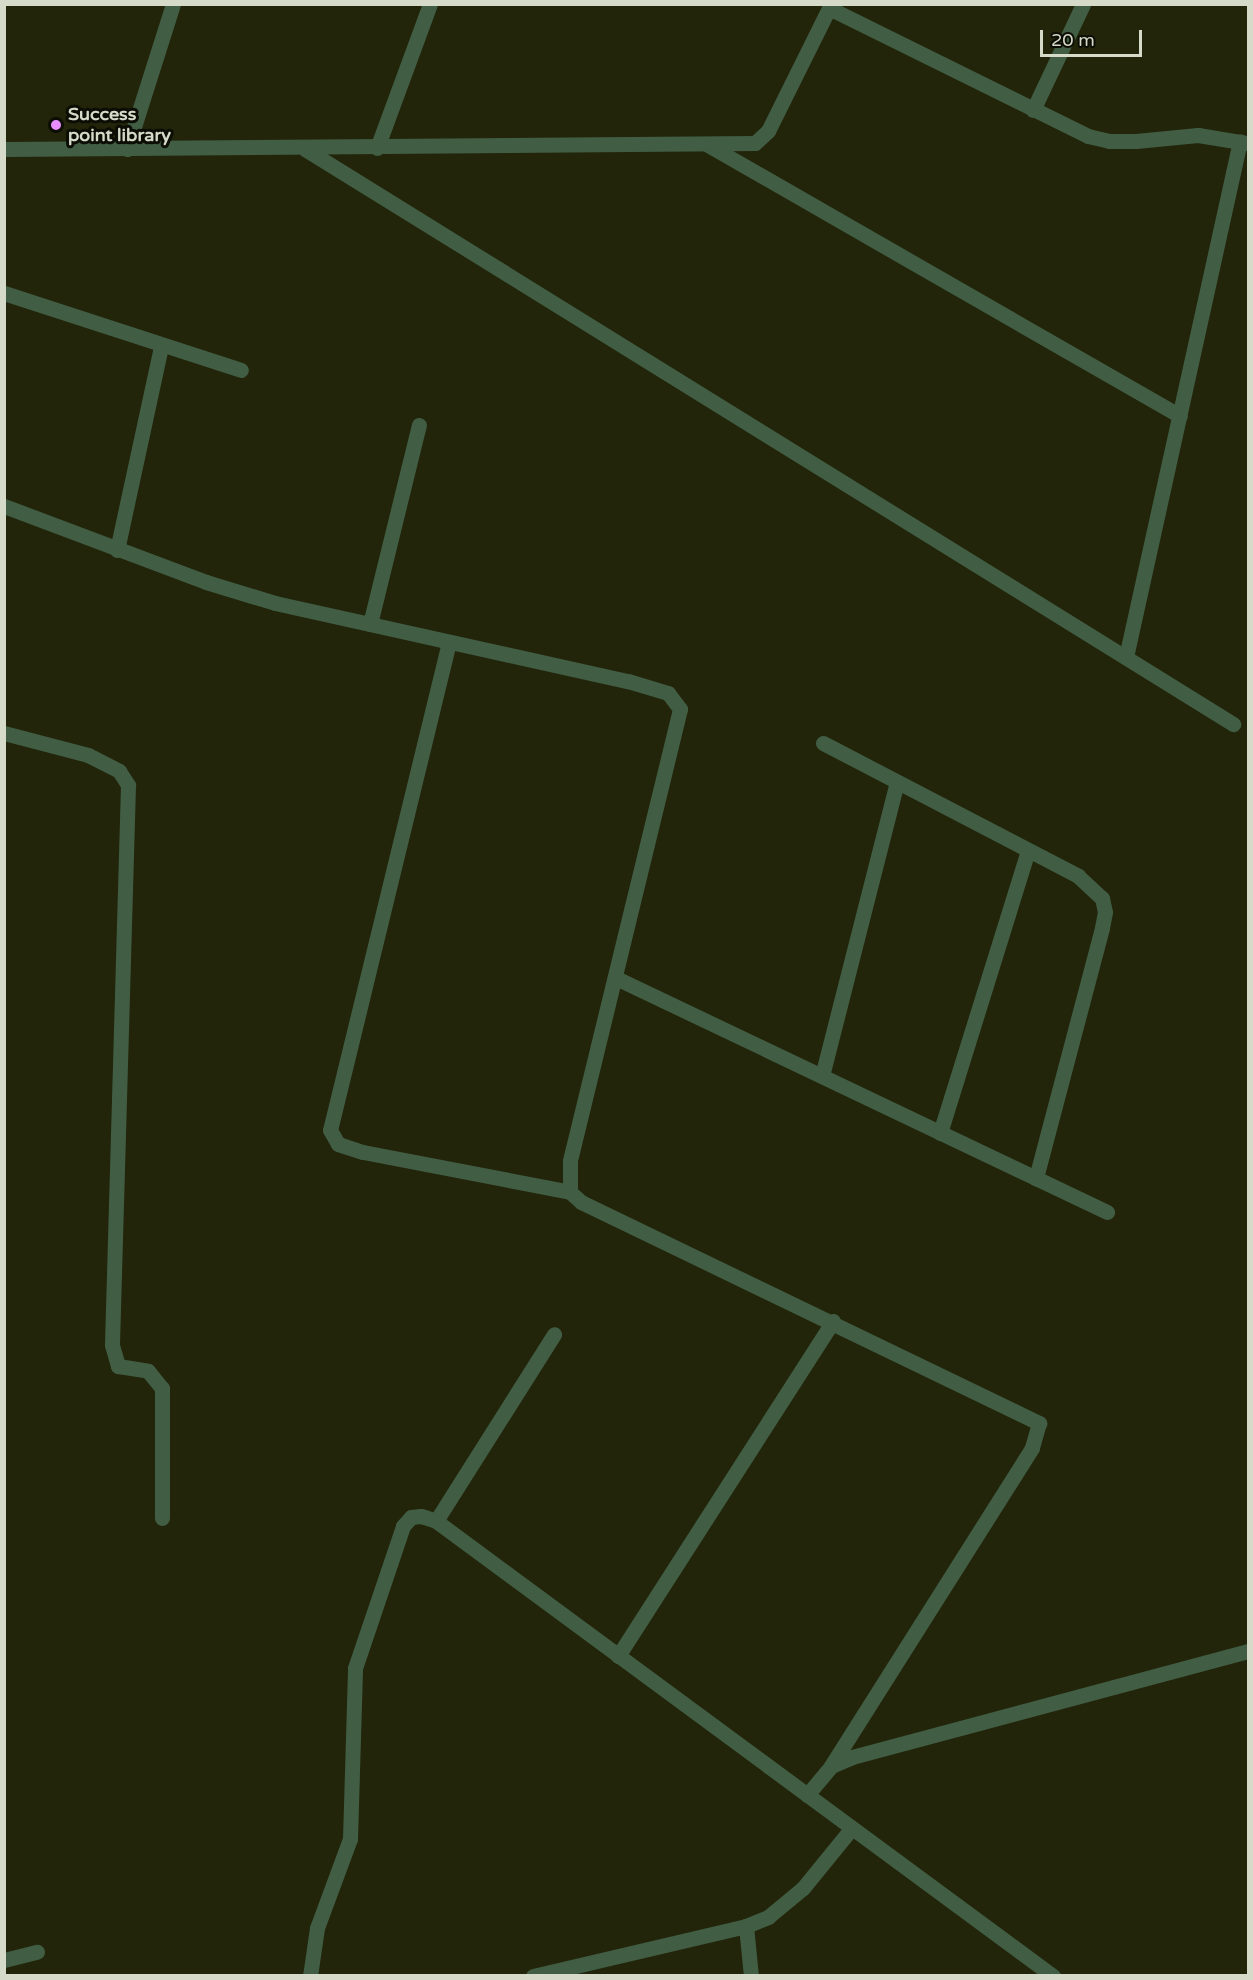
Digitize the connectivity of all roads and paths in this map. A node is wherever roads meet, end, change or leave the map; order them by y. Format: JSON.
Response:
{"nodes":[{"id":1,"x":173,"y":4,"type":"edge"},
{"id":2,"x":430,"y":4,"type":"edge"},
{"id":3,"x":1083,"y":4,"type":"edge"},
{"id":4,"x":830,"y":7,"type":"edge"},
{"id":5,"x":1033,"y":110,"type":"junction"},
{"id":6,"x":1244,"y":142,"type":"edge"},
{"id":7,"x":708,"y":145,"type":"junction"},
{"id":8,"x":377,"y":148,"type":"junction"},
{"id":9,"x":4,"y":149,"type":"edge"},
{"id":10,"x":127,"y":149,"type":"junction"},
{"id":11,"x":305,"y":149,"type":"junction"},
{"id":12,"x":4,"y":293,"type":"edge"},
{"id":13,"x":160,"y":346,"type":"junction"},
{"id":14,"x":241,"y":370,"type":"dead end"},
{"id":15,"x":1180,"y":416,"type":"junction"},
{"id":16,"x":418,"y":424,"type":"dead end"},
{"id":17,"x":4,"y":506,"type":"edge"},
{"id":18,"x":117,"y":550,"type":"junction"},
{"id":19,"x":370,"y":624,"type":"junction"},
{"id":20,"x":449,"y":642,"type":"junction"},
{"id":21,"x":1126,"y":657,"type":"junction"},
{"id":22,"x":1233,"y":724,"type":"dead end"},
{"id":23,"x":4,"y":733,"type":"edge"},
{"id":24,"x":823,"y":743,"type":"dead end"},
{"id":25,"x":897,"y":782,"type":"junction"},
{"id":26,"x":1028,"y":850,"type":"junction"},
{"id":27,"x":616,"y":978,"type":"junction"},
{"id":28,"x":822,"y":1076,"type":"junction"},
{"id":29,"x":940,"y":1133,"type":"junction"},
{"id":30,"x":1036,"y":1178,"type":"junction"},
{"id":31,"x":570,"y":1192,"type":"junction"},
{"id":32,"x":1107,"y":1212,"type":"dead end"},
{"id":33,"x":833,"y":1321,"type":"junction"},
{"id":34,"x":554,"y":1334,"type":"dead end"},
{"id":35,"x":162,"y":1518,"type":"dead end"},
{"id":36,"x":436,"y":1521,"type":"junction"},
{"id":37,"x":1248,"y":1651,"type":"edge"},
{"id":38,"x":618,"y":1656,"type":"junction"},
{"id":39,"x":831,"y":1766,"type":"junction"},
{"id":40,"x":807,"y":1795,"type":"junction"},
{"id":41,"x":852,"y":1827,"type":"junction"},
{"id":42,"x":746,"y":1926,"type":"junction"},
{"id":43,"x":37,"y":1952,"type":"dead end"},
{"id":44,"x":4,"y":1960,"type":"edge"},
{"id":45,"x":310,"y":1976,"type":"edge"},
{"id":46,"x":533,"y":1976,"type":"edge"},
{"id":47,"x":752,"y":1976,"type":"edge"},
{"id":48,"x":1053,"y":1976,"type":"edge"}],
"edges":[{"from":1,"to":10,"type":"street"},
{"from":2,"to":8,"type":"street"},
{"from":3,"to":5,"type":"street"},
{"from":4,"to":5,"type":"street"},
{"from":4,"to":7,"type":"street"},
{"from":5,"to":6,"type":"street"},
{"from":6,"to":15,"type":"street"},
{"from":7,"to":8,"type":"street"},
{"from":7,"to":15,"type":"street"},
{"from":8,"to":11,"type":"street"},
{"from":9,"to":10,"type":"street"},
{"from":10,"to":11,"type":"street"},
{"from":11,"to":21,"type":"street"},
{"from":12,"to":13,"type":"street"},
{"from":13,"to":14,"type":"street"},
{"from":13,"to":18,"type":"street"},
{"from":15,"to":21,"type":"street"},
{"from":16,"to":19,"type":"street"},
{"from":17,"to":18,"type":"street"},
{"from":18,"to":19,"type":"street"},
{"from":19,"to":20,"type":"street"},
{"from":20,"to":27,"type":"street"},
{"from":20,"to":31,"type":"street"},
{"from":21,"to":22,"type":"street"},
{"from":23,"to":35,"type":"street"},
{"from":24,"to":25,"type":"street"},
{"from":25,"to":26,"type":"street"},
{"from":25,"to":28,"type":"street"},
{"from":26,"to":29,"type":"street"},
{"from":26,"to":30,"type":"street"},
{"from":27,"to":28,"type":"street"},
{"from":27,"to":31,"type":"street"},
{"from":28,"to":29,"type":"street"},
{"from":29,"to":30,"type":"street"},
{"from":30,"to":32,"type":"street"},
{"from":31,"to":33,"type":"street"},
{"from":33,"to":38,"type":"street"},
{"from":33,"to":39,"type":"street"},
{"from":34,"to":36,"type":"street"},
{"from":36,"to":38,"type":"street"},
{"from":36,"to":45,"type":"street"},
{"from":37,"to":39,"type":"street"},
{"from":38,"to":40,"type":"street"},
{"from":39,"to":40,"type":"street"},
{"from":40,"to":41,"type":"street"},
{"from":41,"to":42,"type":"street"},
{"from":41,"to":48,"type":"street"},
{"from":42,"to":46,"type":"street"},
{"from":42,"to":47,"type":"street"},
{"from":43,"to":44,"type":"street"}]}
